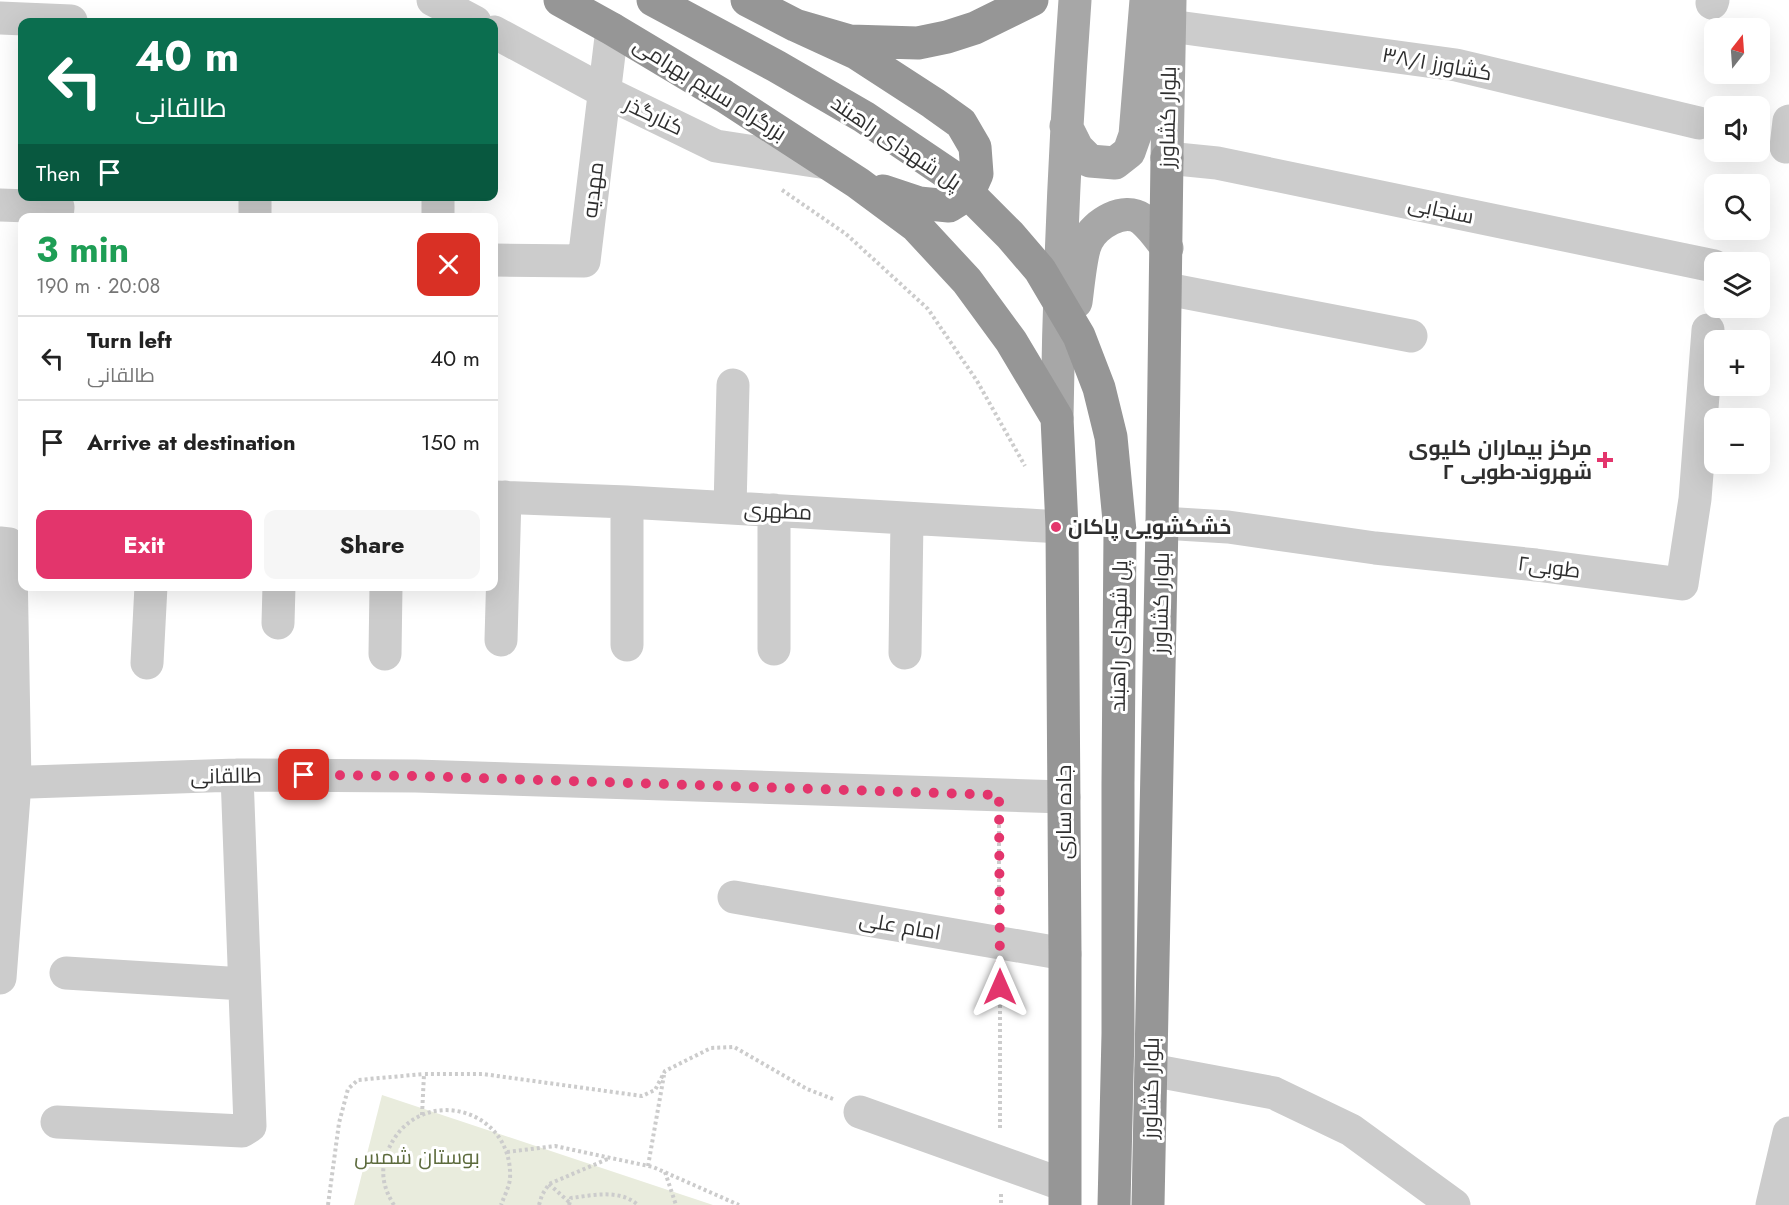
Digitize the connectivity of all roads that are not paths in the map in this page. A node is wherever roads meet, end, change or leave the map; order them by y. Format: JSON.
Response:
{"nodes":[{"id":1,"x":433,"y":0,"type":"edge"},
{"id":2,"x":560,"y":0,"type":"edge"},
{"id":3,"x":747,"y":0,"type":"edge"},
{"id":4,"x":1032,"y":0,"type":"edge"},
{"id":5,"x":1075,"y":0,"type":"edge"},
{"id":6,"x":1146,"y":0,"type":"edge"},
{"id":7,"x":656,"y":1,"type":"edge"},
{"id":8,"x":1170,"y":13,"type":"edge"},
{"id":9,"x":0,"y":18,"type":"edge"},
{"id":10,"x":467,"y":18,"type":"edge"},
{"id":11,"x":18,"y":19,"type":"edge"},
{"id":12,"x":795,"y":25,"type":"junction"},
{"id":13,"x":612,"y":29,"type":"junction"},
{"id":14,"x":498,"y":34,"type":"edge"},
{"id":15,"x":605,"y":92,"type":"junction"},
{"id":16,"x":1700,"y":123,"type":"dead end"},
{"id":17,"x":1066,"y":126,"type":"junction"},
{"id":18,"x":1167,"y":158,"type":"junction"},
{"id":19,"x":827,"y":163,"type":"junction"},
{"id":20,"x":858,"y":183,"type":"junction"},
{"id":21,"x":0,"y":205,"type":"edge"},
{"id":22,"x":58,"y":207,"type":"edge"},
{"id":23,"x":1167,"y":248,"type":"junction"},
{"id":24,"x":498,"y":260,"type":"edge"},
{"id":25,"x":1704,"y":264,"type":"edge"},
{"id":26,"x":1167,"y":289,"type":"junction"},
{"id":27,"x":1411,"y":336,"type":"dead end"},
{"id":28,"x":1704,"y":382,"type":"edge"},
{"id":29,"x":734,"y":385,"type":"dead end"},
{"id":30,"x":1057,"y":418,"type":"junction"},
{"id":31,"x":499,"y":497,"type":"edge"},
{"id":32,"x":627,"y":502,"type":"junction"},
{"id":33,"x":730,"y":508,"type":"junction"},
{"id":34,"x":774,"y":510,"type":"junction"},
{"id":35,"x":908,"y":519,"type":"junction"},
{"id":36,"x":1162,"y":523,"type":"junction"},
{"id":37,"x":1062,"y":527,"type":"junction"},
{"id":38,"x":0,"y":543,"type":"edge"},
{"id":39,"x":151,"y":591,"type":"edge"},
{"id":40,"x":279,"y":591,"type":"edge"},
{"id":41,"x":386,"y":591,"type":"edge"},
{"id":42,"x":278,"y":623,"type":"dead end"},
{"id":43,"x":501,"y":640,"type":"dead end"},
{"id":44,"x":627,"y":645,"type":"dead end"},
{"id":45,"x":774,"y":649,"type":"dead end"},
{"id":46,"x":905,"y":653,"type":"dead end"},
{"id":47,"x":385,"y":654,"type":"dead end"},
{"id":48,"x":147,"y":663,"type":"dead end"},
{"id":49,"x":237,"y":775,"type":"junction"},
{"id":50,"x":7,"y":783,"type":"edge"},
{"id":51,"x":1064,"y":797,"type":"junction"},
{"id":52,"x":734,"y":897,"type":"dead end"},
{"id":53,"x":1065,"y":954,"type":"junction"},
{"id":54,"x":66,"y":973,"type":"dead end"},
{"id":55,"x":0,"y":978,"type":"edge"},
{"id":56,"x":244,"y":984,"type":"junction"},
{"id":57,"x":1151,"y":1070,"type":"junction"},
{"id":58,"x":860,"y":1112,"type":"road end"},
{"id":59,"x":57,"y":1122,"type":"dead end"},
{"id":60,"x":1789,"y":1133,"type":"edge"},
{"id":61,"x":1064,"y":1195,"type":"edge"},
{"id":62,"x":1114,"y":1205,"type":"edge"},
{"id":63,"x":1148,"y":1205,"type":"edge"},
{"id":64,"x":1454,"y":1205,"type":"edge"},
{"id":65,"x":1772,"y":1205,"type":"edge"}],
"edges":[{"from":1,"to":10,"type":"street"},
{"from":2,"to":13,"type":"highway","name":"بزرگراه سلیم بهرامی"},
{"from":3,"to":12,"type":"highway"},
{"from":4,"to":12,"type":"highway"},
{"from":5,"to":17,"type":"main road"},
{"from":6,"to":17,"type":"main road"},
{"from":7,"to":62,"type":"highway","name":"پل شهدای راهبند"},
{"from":8,"to":16,"type":"street","name":"کشاورز ۳۸/۱"},
{"from":8,"to":18,"type":"main road","name":"بلوار کشاورز"},
{"from":9,"to":11,"type":"street"},
{"from":12,"to":20,"type":"highway"},
{"from":13,"to":15,"type":"street","name":"مهدیه"},
{"from":13,"to":19,"type":"highway","name":"بزرگراه سلیم بهرامی"},
{"from":14,"to":15,"type":"street","name":"کنارگذر"},
{"from":15,"to":19,"type":"street","name":"کنارگذر"},
{"from":15,"to":24,"type":"street","name":"مهدیه"},
{"from":17,"to":30,"type":"main road"},
{"from":18,"to":23,"type":"highway","name":"بلوار کشاورز"},
{"from":18,"to":25,"type":"street","name":"سنجابی"},
{"from":19,"to":20,"type":"highway","name":"بزرگراه سلیم بهرامی"},
{"from":20,"to":30,"type":"highway"},
{"from":21,"to":22,"type":"street"},
{"from":23,"to":26,"type":"highway","name":"بلوار کشاورز"},
{"from":23,"to":30,"type":"main road"},
{"from":26,"to":27,"type":"street"},
{"from":26,"to":36,"type":"highway","name":"بلوار کشاورز"},
{"from":28,"to":36,"type":"street","name":"طوبی۲"},
{"from":29,"to":33,"type":"street"},
{"from":30,"to":37,"type":"highway","name":"جاده ساری"},
{"from":31,"to":32,"type":"street","name":"مطهری"},
{"from":31,"to":43,"type":"street"},
{"from":32,"to":33,"type":"street","name":"مطهری"},
{"from":32,"to":44,"type":"street"},
{"from":33,"to":34,"type":"street","name":"مطهری"},
{"from":34,"to":35,"type":"street","name":"مطهری"},
{"from":34,"to":45,"type":"street"},
{"from":35,"to":37,"type":"street","name":"مطهری"},
{"from":35,"to":46,"type":"street"},
{"from":36,"to":57,"type":"highway","name":"بلوار کشاورز"},
{"from":37,"to":51,"type":"highway","name":"جاده ساری"},
{"from":38,"to":50,"type":"street"},
{"from":39,"to":48,"type":"street"},
{"from":40,"to":42,"type":"street"},
{"from":41,"to":47,"type":"street"},
{"from":49,"to":50,"type":"street","name":"طالقانی"},
{"from":49,"to":51,"type":"street","name":"طالقانی"},
{"from":49,"to":56,"type":"street"},
{"from":50,"to":55,"type":"street"},
{"from":51,"to":53,"type":"highway","name":"جاده ساری"},
{"from":52,"to":53,"type":"street","name":"امام علی"},
{"from":53,"to":61,"type":"highway","name":"جاده ساری"},
{"from":54,"to":56,"type":"street"},
{"from":56,"to":59,"type":"street"},
{"from":57,"to":63,"type":"highway","name":"بلوار کشاورز"},
{"from":57,"to":64,"type":"street"},
{"from":58,"to":61,"type":"street"},
{"from":60,"to":65,"type":"street"}]}
